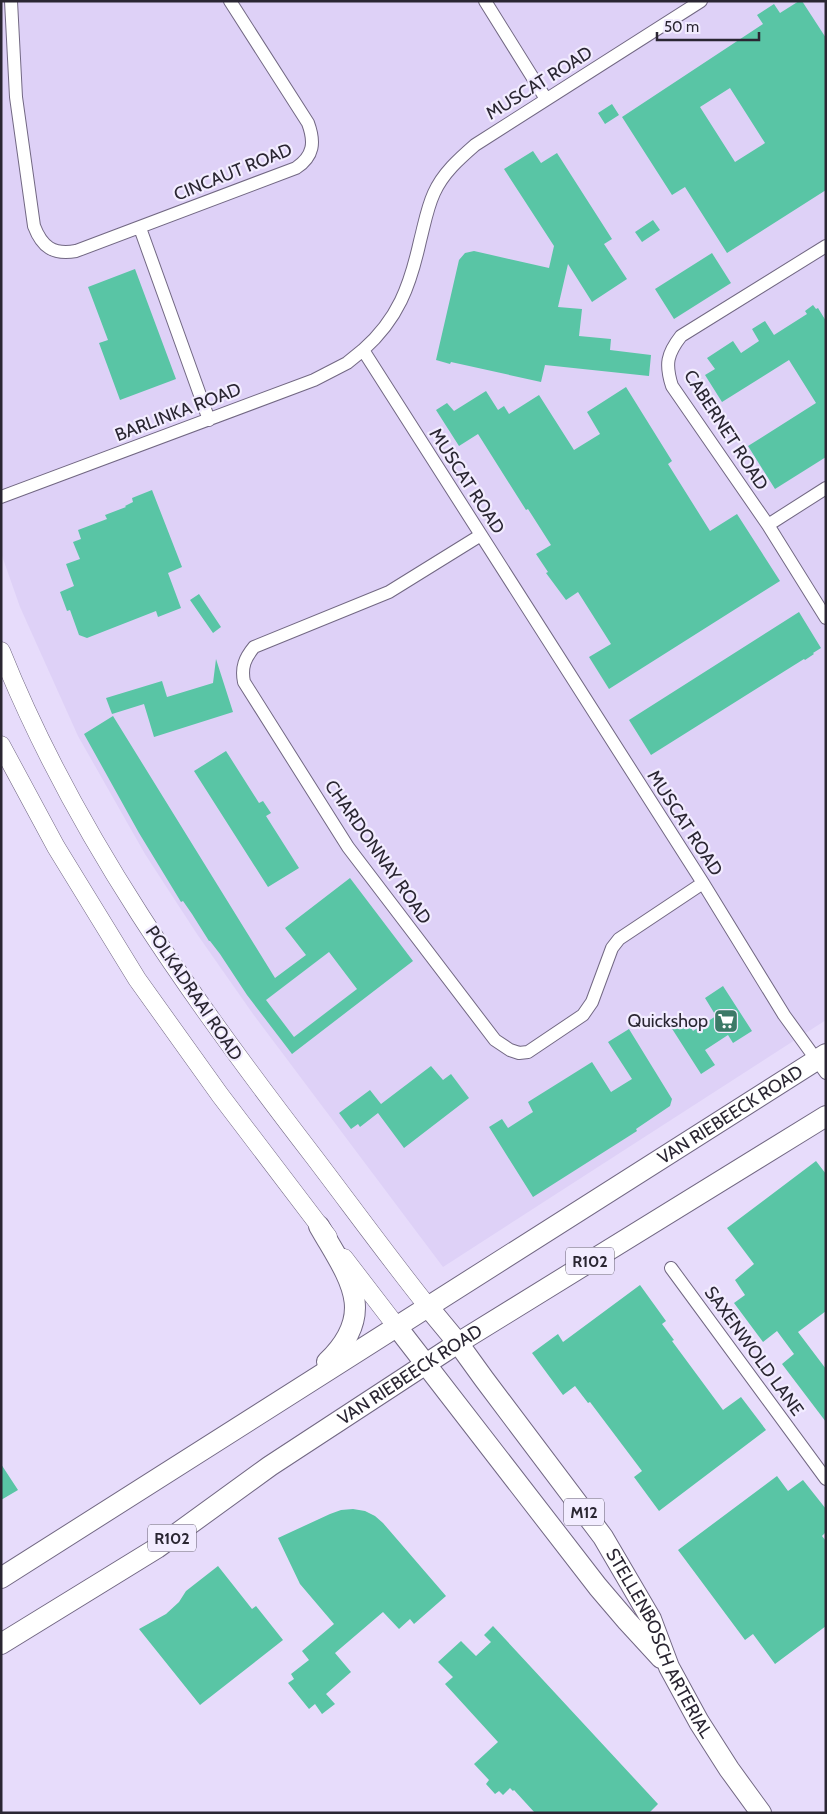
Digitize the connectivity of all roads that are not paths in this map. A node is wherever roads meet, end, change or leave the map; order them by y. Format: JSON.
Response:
{"nodes":[{"id":1,"x":11,"y":1,"type":"edge"},
{"id":2,"x":230,"y":1,"type":"edge"},
{"id":3,"x":486,"y":1,"type":"edge"},
{"id":4,"x":701,"y":1,"type":"edge"},
{"id":5,"x":546,"y":99,"type":"junction"},
{"id":6,"x":140,"y":228,"type":"junction"},
{"id":7,"x":826,"y":246,"type":"edge"},
{"id":8,"x":363,"y":350,"type":"junction"},
{"id":9,"x":209,"y":420,"type":"junction"},
{"id":10,"x":826,"y":488,"type":"edge"},
{"id":11,"x":1,"y":498,"type":"edge"},
{"id":12,"x":768,"y":525,"type":"junction"},
{"id":13,"x":481,"y":535,"type":"junction"},
{"id":14,"x":826,"y":618,"type":"edge"},
{"id":15,"x":1,"y":638,"type":"edge"},
{"id":16,"x":1,"y":651,"type":"edge"},
{"id":17,"x":8,"y":668,"type":"junction"},
{"id":18,"x":1,"y":745,"type":"edge"},
{"id":19,"x":702,"y":883,"type":"junction"},
{"id":20,"x":822,"y":1062,"type":"edge"},
{"id":21,"x":826,"y":1116,"type":"edge"},
{"id":22,"x":319,"y":1226,"type":"junction"},
{"id":23,"x":671,"y":1268,"type":"dead end"},
{"id":24,"x":428,"y":1308,"type":"junction"},
{"id":25,"x":397,"y":1327,"type":"junction"},
{"id":26,"x":458,"y":1343,"type":"junction"},
{"id":27,"x":426,"y":1364,"type":"junction"},
{"id":28,"x":299,"y":1390,"type":"junction"},
{"id":29,"x":826,"y":1479,"type":"edge"},
{"id":30,"x":1,"y":1578,"type":"edge"},
{"id":31,"x":1,"y":1644,"type":"edge"},
{"id":32,"x":669,"y":1667,"type":"junction"},
{"id":33,"x":761,"y":1813,"type":"edge"}],
"edges":[{"from":1,"to":6,"type":"street","name":"CINCAUT ROAD"},
{"from":2,"to":6,"type":"street","name":"CINCAUT ROAD"},
{"from":3,"to":5,"type":"street"},
{"from":4,"to":5,"type":"street","name":"MUSCAT ROAD"},
{"from":5,"to":8,"type":"street","name":"MUSCAT ROAD"},
{"from":6,"to":9,"type":"street"},
{"from":7,"to":12,"type":"street","name":"CABERNET ROAD"},
{"from":8,"to":9,"type":"street","name":"BARLINKA ROAD"},
{"from":8,"to":13,"type":"street","name":"MUSCAT ROAD"},
{"from":9,"to":11,"type":"street","name":"BARLINKA ROAD"},
{"from":10,"to":12,"type":"street"},
{"from":12,"to":14,"type":"street","name":"CABERNET ROAD"},
{"from":13,"to":19,"type":"street","name":"MUSCAT ROAD"},
{"from":13,"to":19,"type":"street","name":"CHARDONNAY ROAD"},
{"from":15,"to":17,"type":"main road"},
{"from":16,"to":17,"type":"main road","name":"POLKADRAAI ROAD","number":"M12"},
{"from":17,"to":24,"type":"main road","name":"POLKADRAAI ROAD","number":"M12"},
{"from":18,"to":22,"type":"main road","name":"POLKADRAAI ROAD","number":"M12"},
{"from":19,"to":20,"type":"street","name":"MUSCAT ROAD"},
{"from":20,"to":24,"type":"main road","name":"VAN RIEBEECK ROAD","number":"R102"},
{"from":21,"to":26,"type":"main road","name":"VAN RIEBEECK ROAD","number":"R102"},
{"from":22,"to":25,"type":"main road","name":"POLKADRAAI ROAD","number":"M12"},
{"from":22,"to":28,"type":"main road"},
{"from":23,"to":29,"type":"street","name":"SAXENWOLD LANE"},
{"from":24,"to":25,"type":"main road","name":"VAN RIEBEECK ROAD","number":"R102"},
{"from":24,"to":26,"type":"main road","name":"STELLENBOSCH ARTERIAL","number":"M12"},
{"from":25,"to":27,"type":"main road","name":"STELLENBOSCH ARTERIAL","number":"M12"},
{"from":25,"to":28,"type":"main road","name":"VAN RIEBEECK ROAD","number":"R102"},
{"from":26,"to":27,"type":"main road","name":"VAN RIEBEECK ROAD","number":"R102"},
{"from":26,"to":32,"type":"main road","name":"STELLENBOSCH ARTERIAL","number":"M12"},
{"from":27,"to":31,"type":"main road","name":"VAN RIEBEECK ROAD","number":"R102"},
{"from":27,"to":32,"type":"main road","name":"STELLENBOSCH ARTERIAL","number":"M12"},
{"from":28,"to":30,"type":"main road","name":"VAN RIEBEECK ROAD","number":"R102"},
{"from":32,"to":33,"type":"main road","name":"STELLENBOSCH ARTERIAL","number":"M12"}]}
